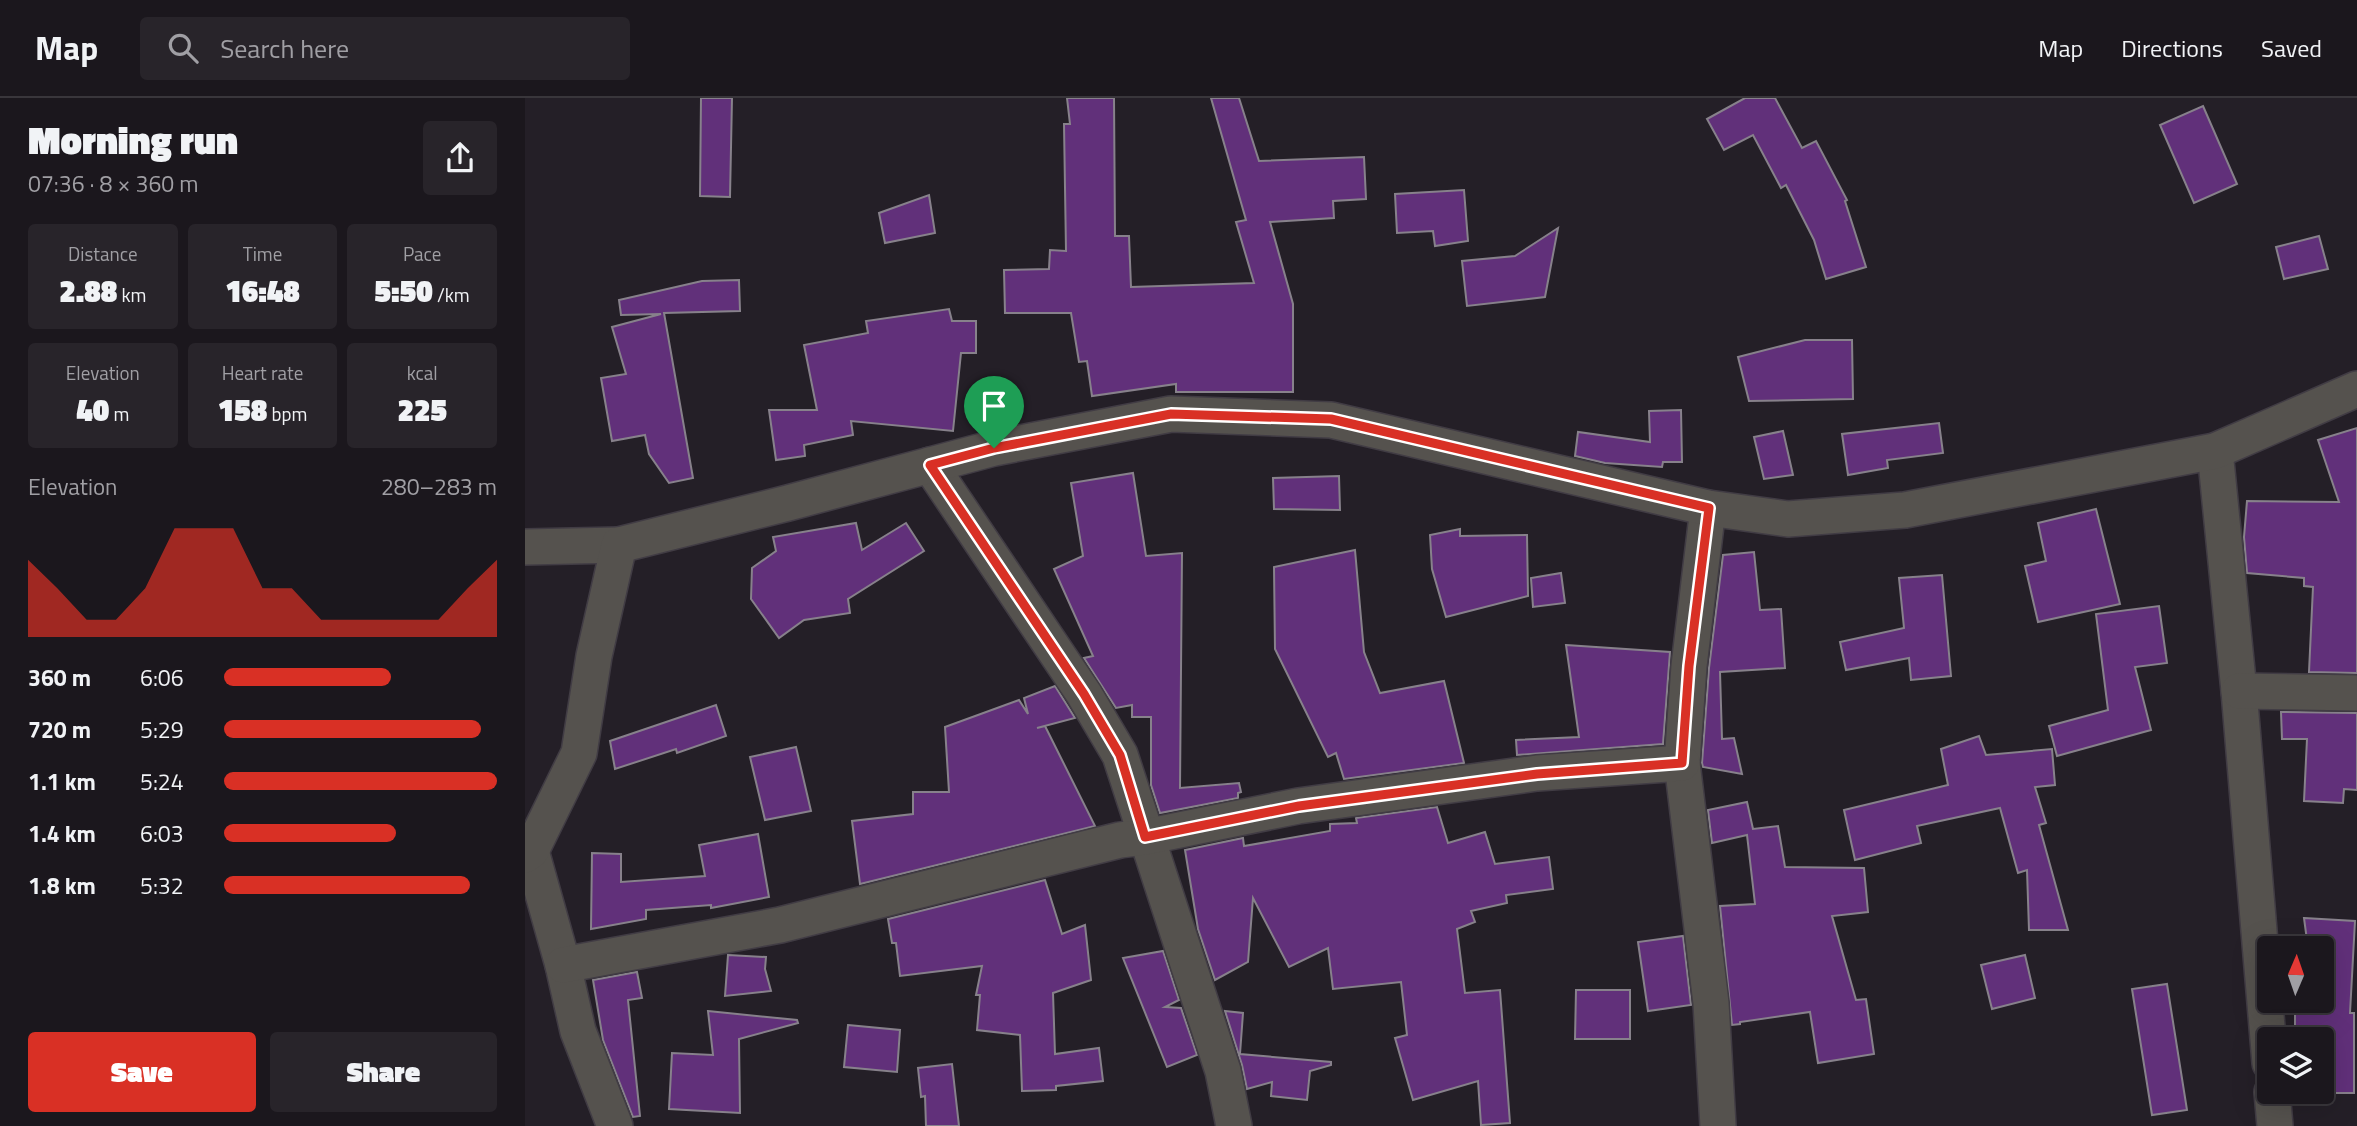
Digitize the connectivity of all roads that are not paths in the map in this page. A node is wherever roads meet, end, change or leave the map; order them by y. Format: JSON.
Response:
{"nodes":[{"id":1,"x":2357,"y":388,"type":"edge"},
{"id":2,"x":2215,"y":451,"type":"junction"},
{"id":3,"x":930,"y":465,"type":"junction"},
{"id":4,"x":1709,"y":508,"type":"junction"},
{"id":5,"x":619,"y":544,"type":"junction"},
{"id":6,"x":525,"y":547,"type":"edge"},
{"id":7,"x":2239,"y":691,"type":"junction"},
{"id":8,"x":2357,"y":693,"type":"edge"},
{"id":9,"x":1682,"y":763,"type":"junction"},
{"id":10,"x":1145,"y":837,"type":"junction"},
{"id":11,"x":528,"y":853,"type":"edge"},
{"id":12,"x":563,"y":965,"type":"junction"},
{"id":13,"x":2267,"y":1027,"type":"edge"},
{"id":14,"x":2273,"y":1104,"type":"edge"},
{"id":15,"x":615,"y":1126,"type":"edge"},
{"id":16,"x":1234,"y":1126,"type":"edge"},
{"id":17,"x":1718,"y":1126,"type":"edge"},
{"id":18,"x":2275,"y":1126,"type":"edge"}],
"edges":[{"from":1,"to":2,"type":"street"},
{"from":2,"to":4,"type":"street"},
{"from":2,"to":7,"type":"street"},
{"from":3,"to":4,"type":"street"},
{"from":3,"to":5,"type":"street"},
{"from":3,"to":10,"type":"street"},
{"from":4,"to":9,"type":"street"},
{"from":5,"to":6,"type":"street"},
{"from":5,"to":11,"type":"street"},
{"from":7,"to":8,"type":"street"},
{"from":7,"to":13,"type":"street"},
{"from":9,"to":10,"type":"street"},
{"from":9,"to":17,"type":"street"},
{"from":10,"to":12,"type":"street"},
{"from":10,"to":16,"type":"street"},
{"from":11,"to":12,"type":"street"},
{"from":12,"to":15,"type":"street"},
{"from":14,"to":18,"type":"street"}]}
